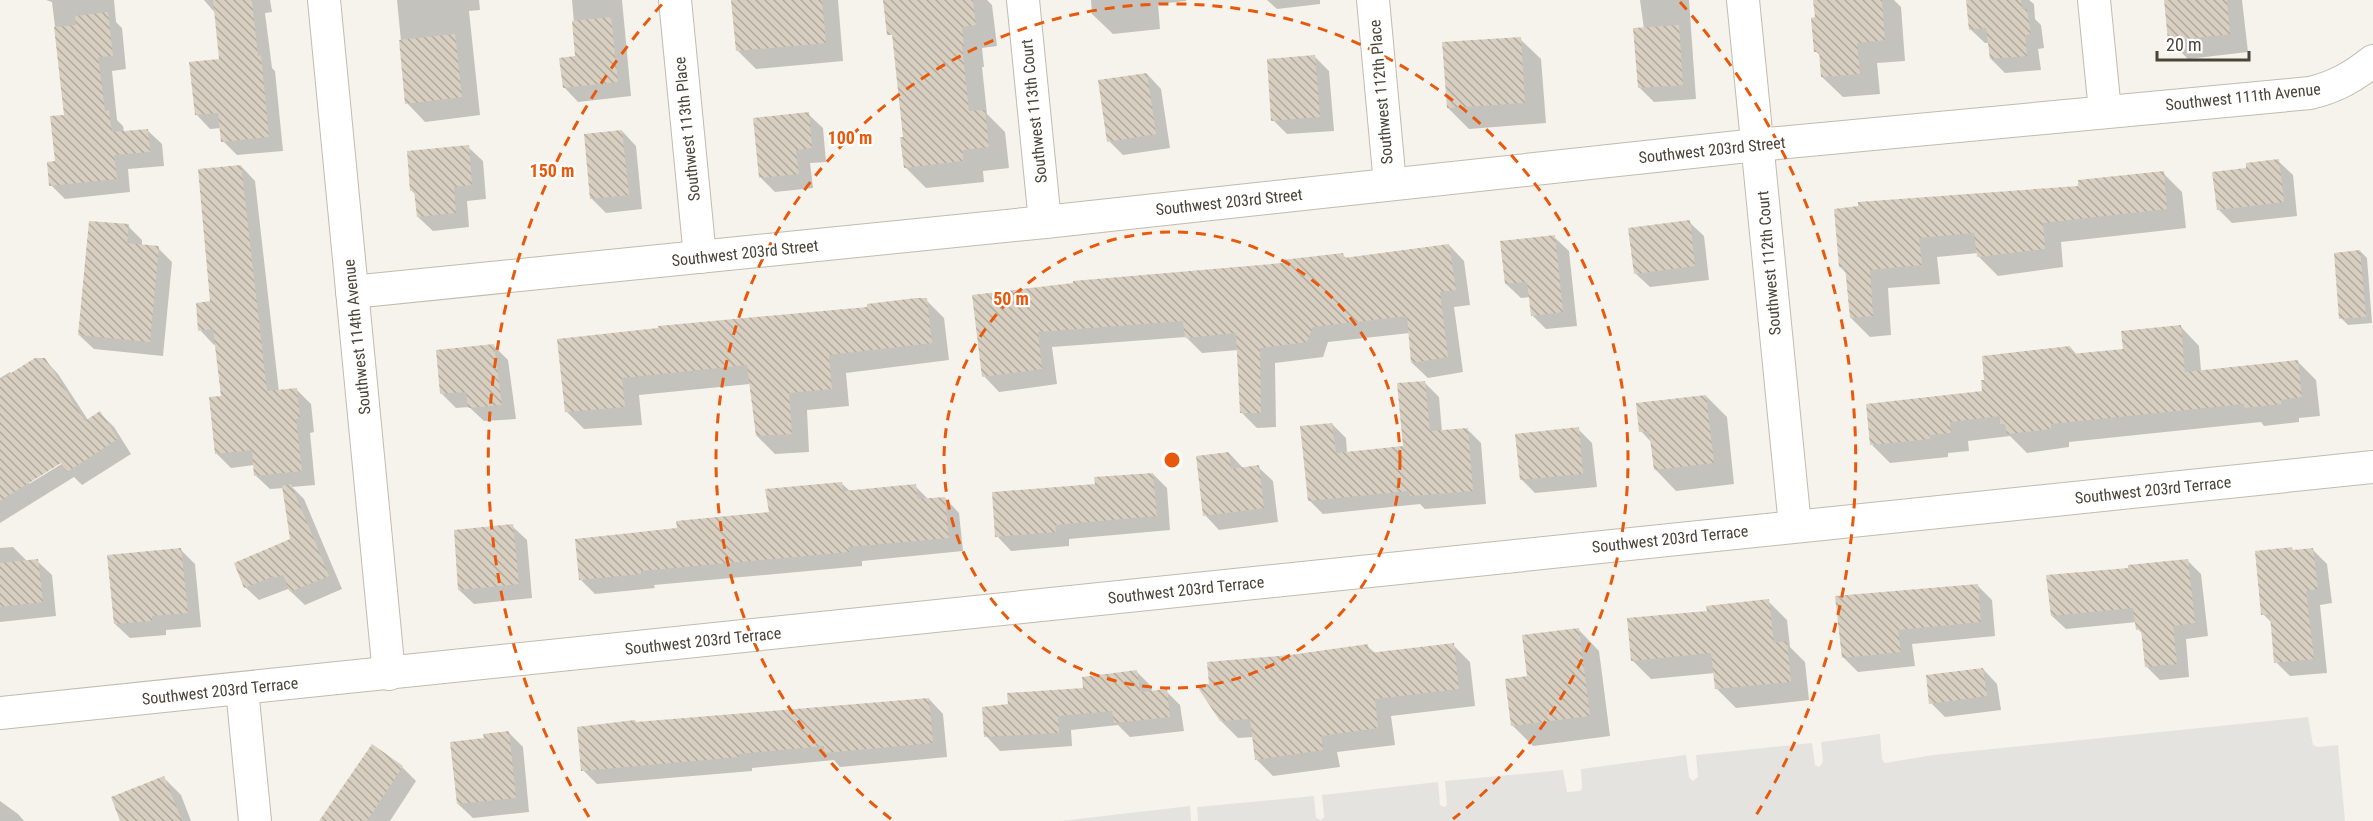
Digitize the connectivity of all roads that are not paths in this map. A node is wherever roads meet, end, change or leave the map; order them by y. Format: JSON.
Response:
{"nodes":[{"id":1,"x":324,"y":0,"type":"edge"},
{"id":2,"x":675,"y":0,"type":"edge"},
{"id":3,"x":1023,"y":0,"type":"edge"},
{"id":4,"x":1373,"y":0,"type":"edge"},
{"id":5,"x":1743,"y":0,"type":"edge"},
{"id":6,"x":2094,"y":0,"type":"edge"},
{"id":7,"x":2373,"y":61,"type":"edge"},
{"id":8,"x":2105,"y":111,"type":"junction"},
{"id":9,"x":1757,"y":145,"type":"junction"},
{"id":10,"x":1390,"y":184,"type":"junction"},
{"id":11,"x":1045,"y":222,"type":"junction"},
{"id":12,"x":700,"y":257,"type":"junction"},
{"id":13,"x":352,"y":292,"type":"junction"},
{"id":14,"x":2373,"y":467,"type":"edge"},
{"id":15,"x":1795,"y":525,"type":"junction"},
{"id":16,"x":389,"y":674,"type":"junction"},
{"id":17,"x":243,"y":689,"type":"junction"},
{"id":18,"x":0,"y":713,"type":"edge"},
{"id":19,"x":255,"y":821,"type":"edge"}],
"edges":[{"from":1,"to":13,"type":"street","name":"Southwest 114th Avenue"},
{"from":2,"to":12,"type":"street","name":"Southwest 113th Place"},
{"from":3,"to":11,"type":"street","name":"Southwest 113th Court"},
{"from":4,"to":10,"type":"street","name":"Southwest 112th Place"},
{"from":5,"to":9,"type":"street","name":"Southwest 112th Court"},
{"from":6,"to":8,"type":"street"},
{"from":7,"to":8,"type":"street","name":"Southwest 111th Avenue"},
{"from":8,"to":9,"type":"street","name":"Southwest 203rd Street"},
{"from":9,"to":10,"type":"street","name":"Southwest 203rd Street"},
{"from":9,"to":15,"type":"street","name":"Southwest 112th Court"},
{"from":10,"to":11,"type":"street","name":"Southwest 203rd Street"},
{"from":11,"to":12,"type":"street","name":"Southwest 203rd Street"},
{"from":12,"to":13,"type":"street","name":"Southwest 203rd Street"},
{"from":13,"to":16,"type":"street","name":"Southwest 114th Avenue"},
{"from":14,"to":15,"type":"street","name":"Southwest 203rd Terrace"},
{"from":15,"to":16,"type":"street","name":"Southwest 203rd Terrace"},
{"from":16,"to":17,"type":"street","name":"Southwest 203rd Terrace"},
{"from":17,"to":18,"type":"street","name":"Southwest 203rd Terrace"},
{"from":17,"to":19,"type":"street"}]}
